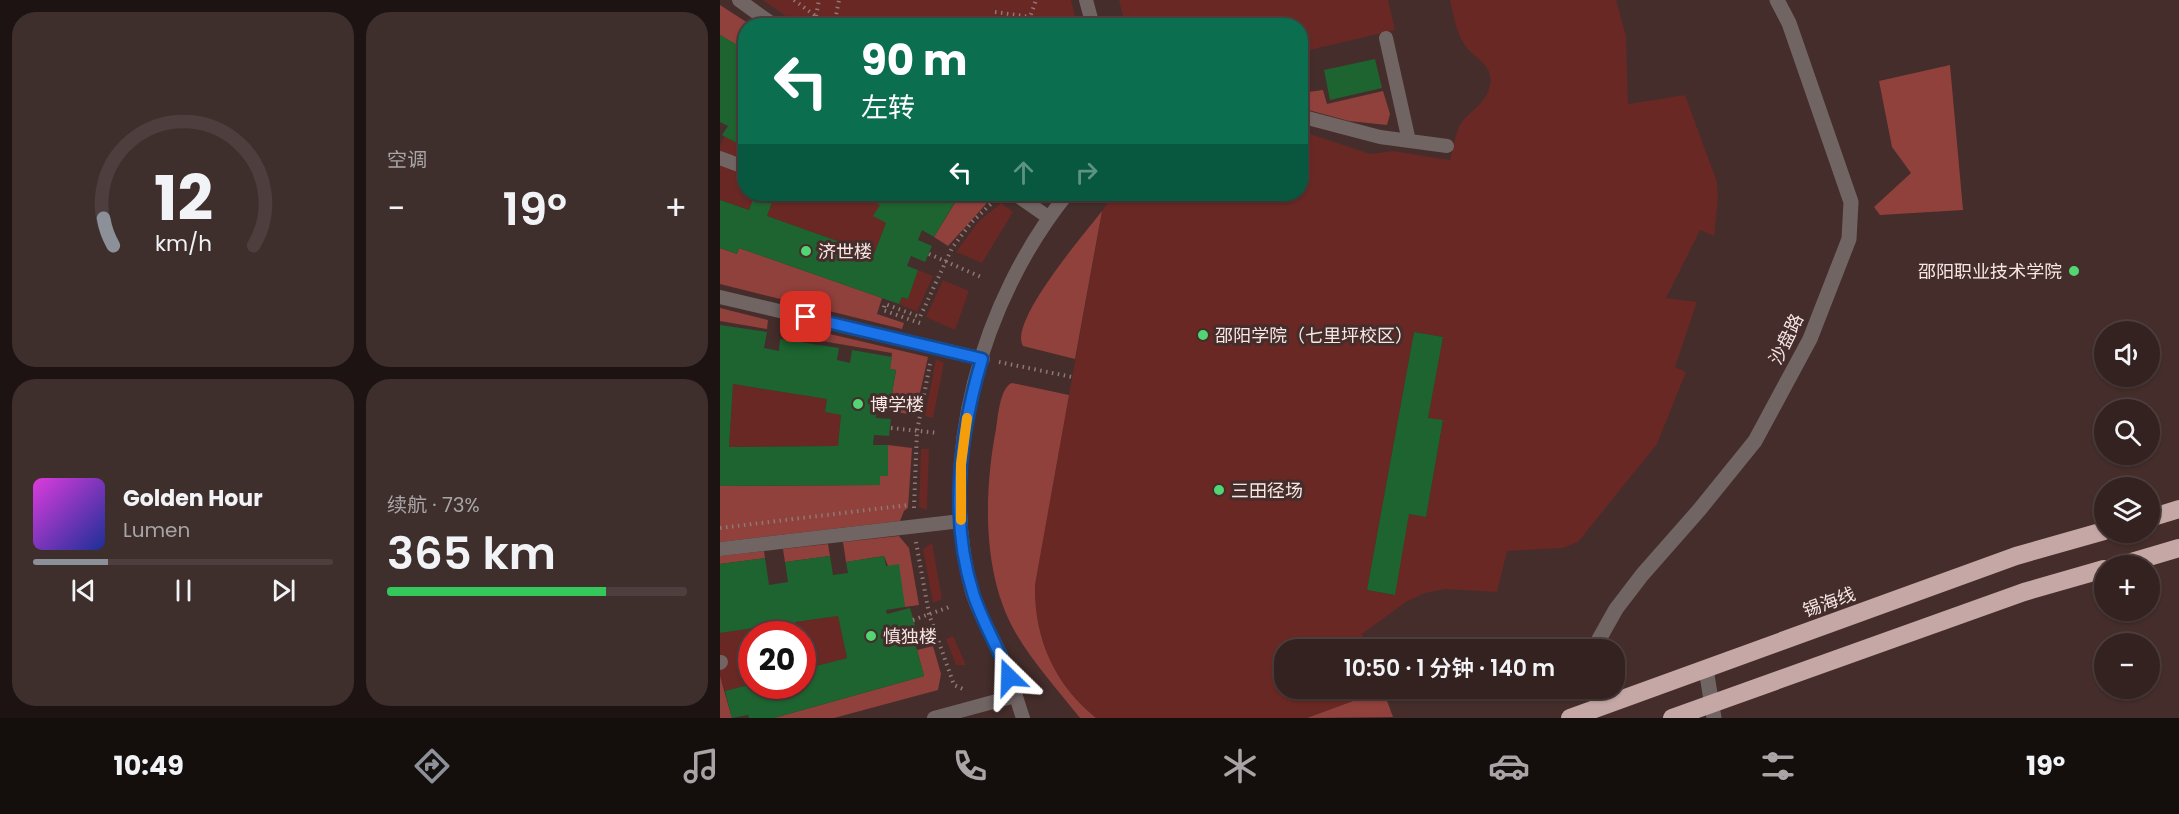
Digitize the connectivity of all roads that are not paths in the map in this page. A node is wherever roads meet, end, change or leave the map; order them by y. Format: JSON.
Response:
{"nodes":[{"id":1,"x":739,"y":0,"type":"edge"},
{"id":2,"x":1086,"y":0,"type":"edge"},
{"id":3,"x":1777,"y":0,"type":"edge"},
{"id":4,"x":764,"y":18,"type":"edge"},
{"id":5,"x":1091,"y":18,"type":"edge"},
{"id":6,"x":1386,"y":38,"type":"dead end"},
{"id":7,"x":1308,"y":118,"type":"edge"},
{"id":8,"x":1409,"y":141,"type":"junction"},
{"id":9,"x":1447,"y":146,"type":"dead end"},
{"id":10,"x":720,"y":158,"type":"edge"},
{"id":11,"x":738,"y":165,"type":"edge"},
{"id":12,"x":1025,"y":201,"type":"edge"},
{"id":13,"x":1061,"y":201,"type":"edge"},
{"id":14,"x":1048,"y":217,"type":"junction"},
{"id":15,"x":720,"y":297,"type":"edge"},
{"id":16,"x":982,"y":359,"type":"junction"},
{"id":17,"x":2179,"y":509,"type":"edge"},
{"id":18,"x":2160,"y":515,"type":"edge"},
{"id":19,"x":961,"y":521,"type":"junction"},
{"id":20,"x":2094,"y":534,"type":"edge"},
{"id":21,"x":2179,"y":548,"type":"edge"},
{"id":22,"x":720,"y":549,"type":"edge"},
{"id":23,"x":2155,"y":555,"type":"edge"},
{"id":24,"x":2094,"y":572,"type":"edge"},
{"id":25,"x":1599,"y":639,"type":"edge"},
{"id":26,"x":1706,"y":669,"type":"junction"},
{"id":27,"x":1015,"y":696,"type":"junction"},
{"id":28,"x":1597,"y":699,"type":"edge"},
{"id":29,"x":1600,"y":707,"type":"junction"},
{"id":30,"x":1713,"y":711,"type":"edge"},
{"id":31,"x":934,"y":718,"type":"edge"},
{"id":32,"x":1023,"y":718,"type":"edge"},
{"id":33,"x":1570,"y":718,"type":"edge"},
{"id":34,"x":1672,"y":718,"type":"edge"}],
"edges":[{"from":1,"to":4,"type":"lane"},
{"from":2,"to":5,"type":"lane"},
{"from":3,"to":25,"type":"street","name":"沙盘路"},
{"from":6,"to":8,"type":"lane"},
{"from":7,"to":8,"type":"lane"},
{"from":8,"to":9,"type":"lane"},
{"from":10,"to":11,"type":"lane"},
{"from":12,"to":14,"type":"lane"},
{"from":13,"to":14,"type":"lane"},
{"from":14,"to":16,"type":"lane"},
{"from":15,"to":16,"type":"lane"},
{"from":16,"to":19,"type":"lane"},
{"from":17,"to":18,"type":"highway"},
{"from":19,"to":22,"type":"lane"},
{"from":19,"to":27,"type":"lane"},
{"from":20,"to":26,"type":"highway","name":"锡海线"},
{"from":21,"to":23,"type":"highway"},
{"from":24,"to":30,"type":"highway"},
{"from":26,"to":29,"type":"highway","name":"锡海线"},
{"from":26,"to":30,"type":"street"},
{"from":27,"to":31,"type":"lane"},
{"from":27,"to":32,"type":"lane"},
{"from":28,"to":29,"type":"street"},
{"from":29,"to":33,"type":"highway","name":"锡海线"},
{"from":30,"to":34,"type":"highway"}]}
